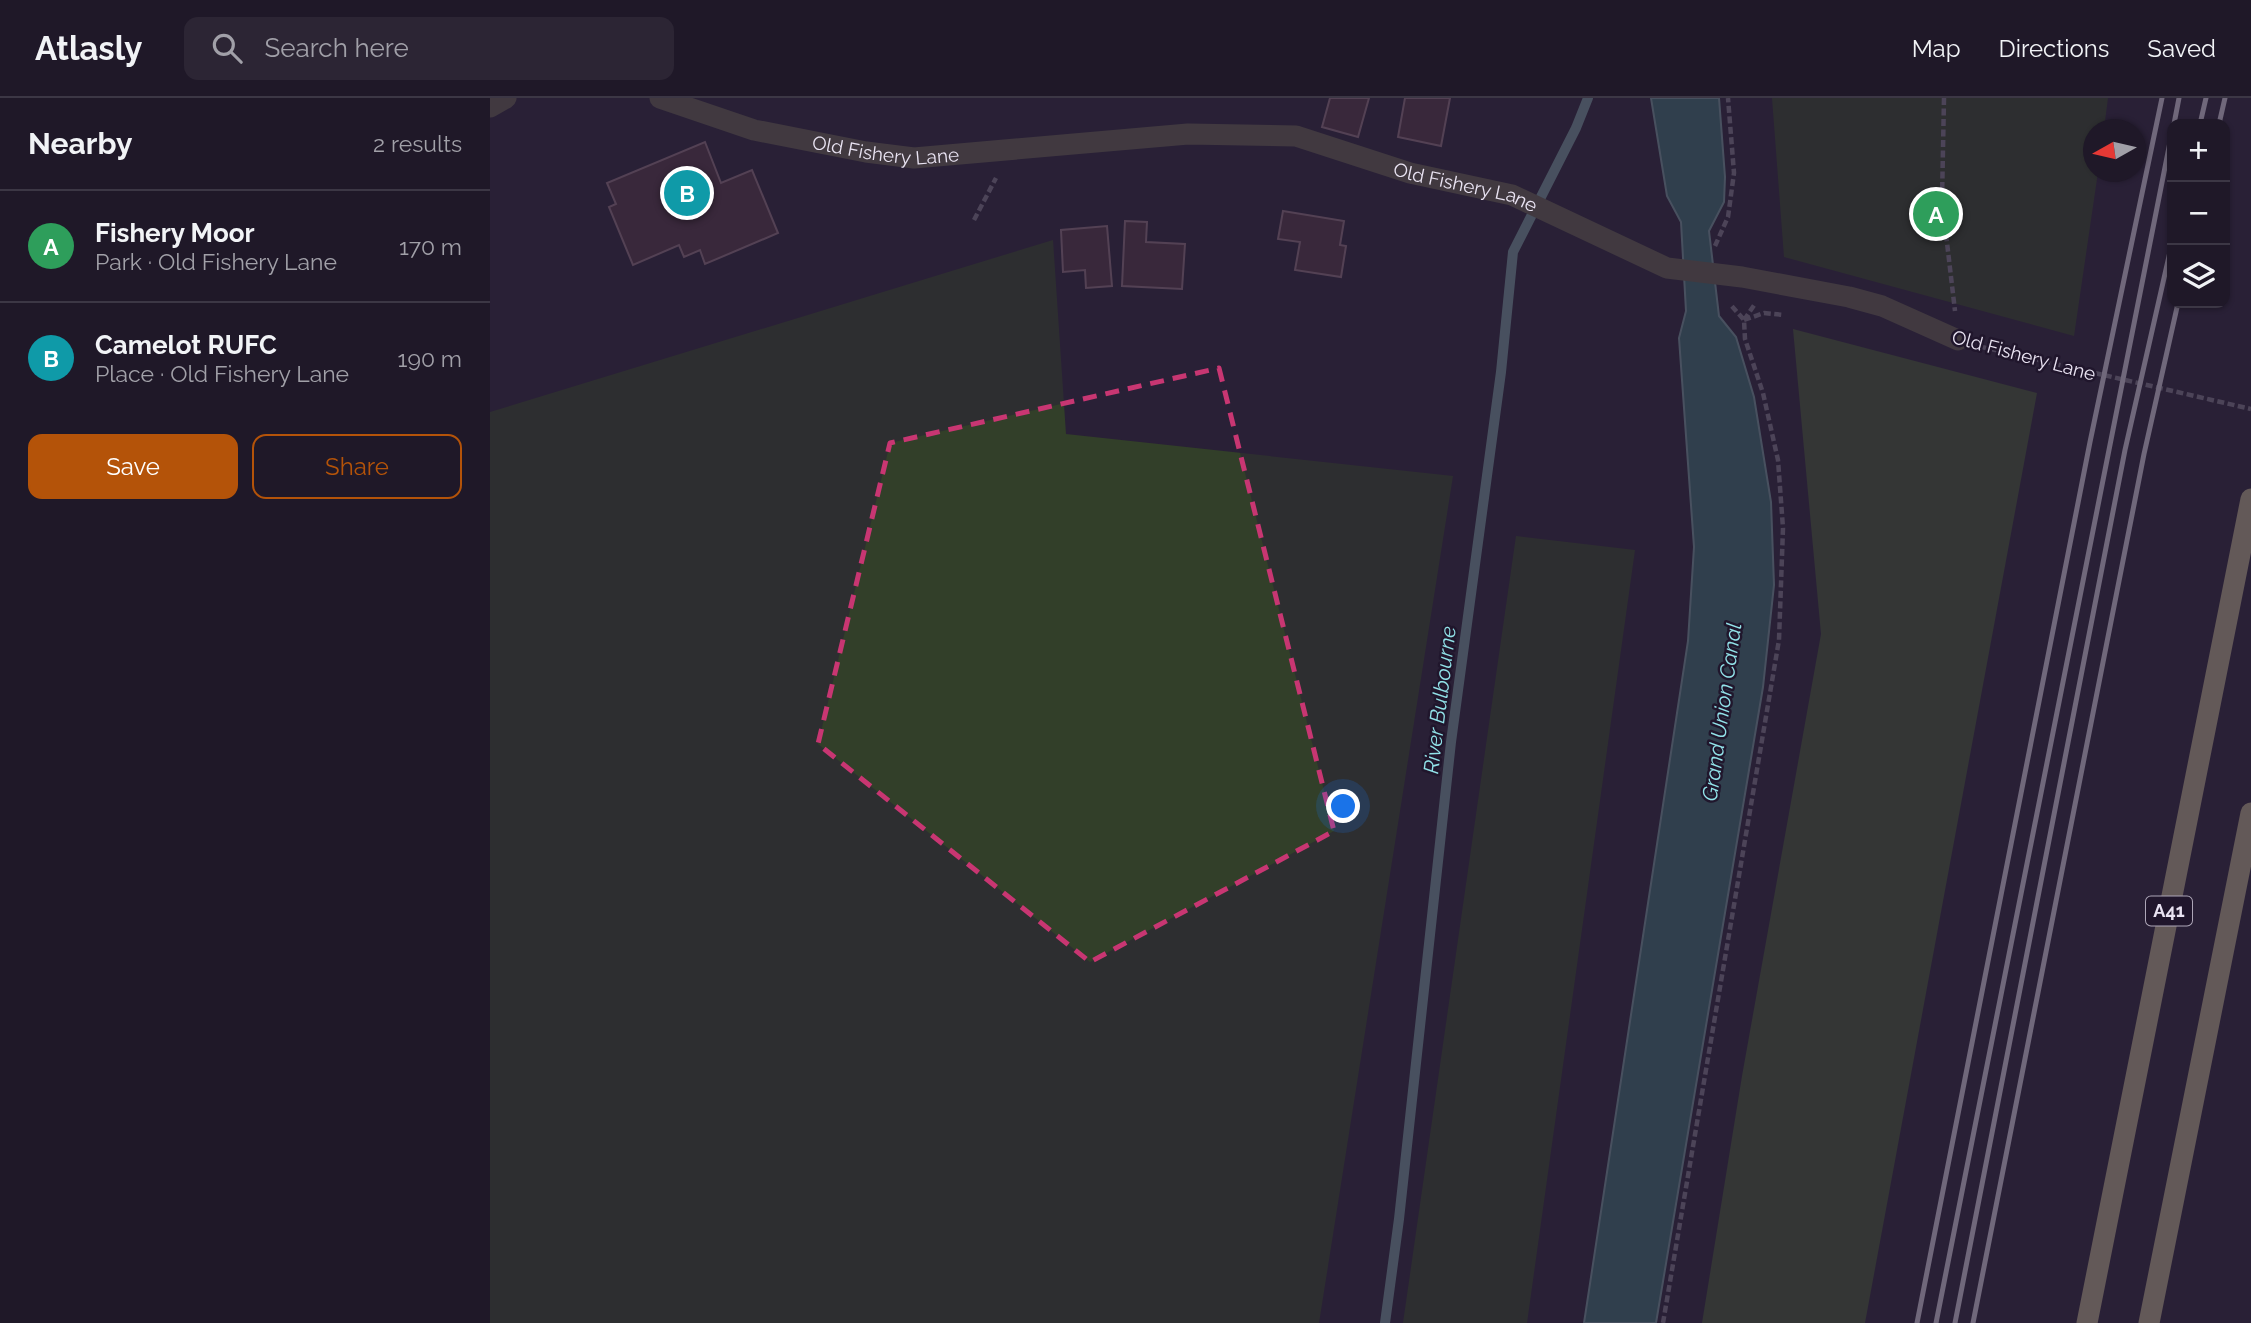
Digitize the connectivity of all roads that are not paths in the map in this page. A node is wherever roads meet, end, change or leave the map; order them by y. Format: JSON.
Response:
{"nodes":[{"id":1,"x":506,"y":98,"type":"edge"},
{"id":2,"x":660,"y":98,"type":"edge"},
{"id":3,"x":490,"y":107,"type":"edge"},
{"id":4,"x":1958,"y":340,"type":"road end"},
{"id":5,"x":2251,"y":499,"type":"edge"},
{"id":6,"x":2251,"y":813,"type":"edge"},
{"id":7,"x":2087,"y":1323,"type":"edge"},
{"id":8,"x":2149,"y":1323,"type":"edge"}],
"edges":[{"from":1,"to":3,"type":"street"},
{"from":2,"to":4,"type":"street","name":"Old Fishery Lane"},
{"from":5,"to":7,"type":"highway","number":"A41"},
{"from":6,"to":8,"type":"highway"}]}
